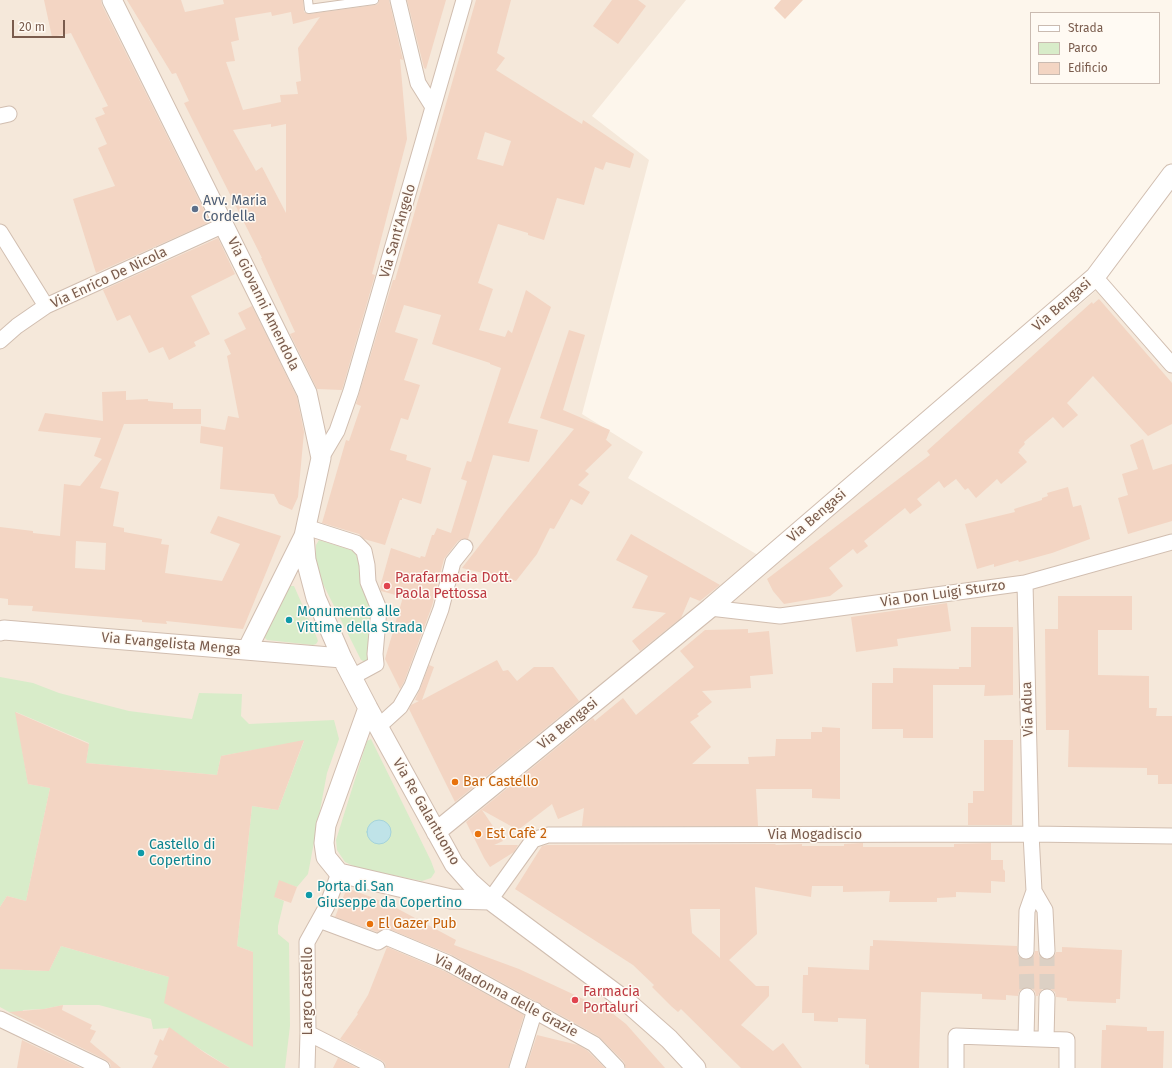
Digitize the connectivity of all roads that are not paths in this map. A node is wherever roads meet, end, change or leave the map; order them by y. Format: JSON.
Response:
{"nodes":[{"id":1,"x":112,"y":0,"type":"edge"},
{"id":2,"x":308,"y":0,"type":"edge"},
{"id":3,"x":374,"y":0,"type":"edge"},
{"id":4,"x":398,"y":0,"type":"edge"},
{"id":5,"x":464,"y":0,"type":"edge"},
{"id":6,"x":433,"y":107,"type":"junction"},
{"id":7,"x":1172,"y":174,"type":"edge"},
{"id":8,"x":224,"y":225,"type":"junction"},
{"id":9,"x":0,"y":232,"type":"edge"},
{"id":10,"x":1095,"y":277,"type":"junction"},
{"id":11,"x":46,"y":306,"type":"junction"},
{"id":12,"x":0,"y":341,"type":"edge"},
{"id":13,"x":1172,"y":365,"type":"edge"},
{"id":14,"x":321,"y":458,"type":"junction"},
{"id":15,"x":305,"y":532,"type":"junction"},
{"id":16,"x":1172,"y":542,"type":"edge"},
{"id":17,"x":465,"y":547,"type":"dead end"},
{"id":18,"x":1024,"y":583,"type":"junction"},
{"id":19,"x":710,"y":608,"type":"junction"},
{"id":20,"x":0,"y":631,"type":"edge"},
{"id":21,"x":247,"y":650,"type":"junction"},
{"id":22,"x":342,"y":658,"type":"junction"},
{"id":23,"x":352,"y":677,"type":"junction"},
{"id":24,"x":368,"y":708,"type":"junction"},
{"id":25,"x":378,"y":727,"type":"junction"},
{"id":26,"x":436,"y":832,"type":"junction"},
{"id":27,"x":1031,"y":834,"type":"junction"},
{"id":28,"x":1172,"y":836,"type":"edge"},
{"id":29,"x":339,"y":873,"type":"junction"},
{"id":30,"x":462,"y":873,"type":"junction"},
{"id":31,"x":1034,"y":891,"type":"junction"},
{"id":32,"x":451,"y":899,"type":"junction"},
{"id":33,"x":490,"y":900,"type":"junction"},
{"id":34,"x":319,"y":920,"type":"junction"},
{"id":35,"x":1026,"y":950,"type":"tunnel mouth"},
{"id":36,"x":1047,"y":951,"type":"tunnel mouth"},
{"id":37,"x":1027,"y":996,"type":"tunnel mouth"},
{"id":38,"x":1047,"y":997,"type":"tunnel mouth"},
{"id":39,"x":535,"y":1010,"type":"junction"},
{"id":40,"x":0,"y":1019,"type":"edge"},
{"id":41,"x":308,"y":1033,"type":"junction"},
{"id":42,"x":1026,"y":1038,"type":"junction"},
{"id":43,"x":1046,"y":1039,"type":"junction"},
{"id":44,"x":102,"y":1068,"type":"edge"},
{"id":45,"x":307,"y":1068,"type":"edge"},
{"id":46,"x":377,"y":1068,"type":"edge"},
{"id":47,"x":517,"y":1068,"type":"edge"},
{"id":48,"x":617,"y":1068,"type":"edge"},
{"id":49,"x":696,"y":1068,"type":"edge"},
{"id":50,"x":956,"y":1068,"type":"edge"},
{"id":51,"x":1067,"y":1068,"type":"edge"}],
"edges":[{"from":1,"to":8,"type":"street","name":"Via Giovanni Amendola"},
{"from":2,"to":3,"type":"lane"},
{"from":4,"to":6,"type":"street"},
{"from":5,"to":6,"type":"street","name":"Via Sant'Angelo"},
{"from":6,"to":14,"type":"street","name":"Via Sant'Angelo"},
{"from":7,"to":10,"type":"street","name":"Via Bengasi"},
{"from":8,"to":11,"type":"street","name":"Via Enrico De Nicola"},
{"from":8,"to":14,"type":"street","name":"Via Giovanni Amendola"},
{"from":9,"to":11,"type":"street"},
{"from":10,"to":13,"type":"street"},
{"from":10,"to":19,"type":"street","name":"Via Bengasi"},
{"from":11,"to":12,"type":"street","name":"Via Enrico De Nicola"},
{"from":14,"to":15,"type":"street"},
{"from":15,"to":21,"type":"street"},
{"from":15,"to":22,"type":"street","name":"Via Re Galantuomo"},
{"from":15,"to":23,"type":"street"},
{"from":16,"to":18,"type":"street","name":"Via Don Luigi Sturzo"},
{"from":17,"to":25,"type":"street"},
{"from":18,"to":19,"type":"street","name":"Via Don Luigi Sturzo"},
{"from":18,"to":27,"type":"street","name":"Via Adua"},
{"from":19,"to":26,"type":"street","name":"Via Bengasi"},
{"from":20,"to":21,"type":"street","name":"Via Evangelista Menga"},
{"from":21,"to":22,"type":"street","name":"Via Evangelista Menga"},
{"from":22,"to":23,"type":"street","name":"Via Re Galantuomo"},
{"from":23,"to":24,"type":"street","name":"Via Re Galantuomo"},
{"from":24,"to":25,"type":"street","name":"Via Re Galantuomo"},
{"from":24,"to":29,"type":"street"},
{"from":25,"to":26,"type":"street","name":"Via Re Galantuomo"},
{"from":26,"to":30,"type":"street","name":"Via Re Galantuomo"},
{"from":27,"to":28,"type":"street","name":"Via Mogadiscio"},
{"from":27,"to":31,"type":"street","name":"Via Adua"},
{"from":27,"to":33,"type":"street","name":"Via Mogadiscio"},
{"from":29,"to":32,"type":"street"},
{"from":29,"to":34,"type":"street","name":"Largo Castello"},
{"from":30,"to":32,"type":"street"},
{"from":30,"to":33,"type":"street","name":"Via Re Galantuomo"},
{"from":31,"to":35,"type":"street"},
{"from":31,"to":36,"type":"street"},
{"from":32,"to":33,"type":"street"},
{"from":33,"to":49,"type":"street","name":"Via Re Galantuomo"},
{"from":34,"to":39,"type":"street","name":"Via Madonna delle Grazie"},
{"from":34,"to":41,"type":"street","name":"Largo Castello"},
{"from":37,"to":42,"type":"street"},
{"from":38,"to":43,"type":"street"},
{"from":39,"to":47,"type":"street"},
{"from":39,"to":48,"type":"street","name":"Via Madonna delle Grazie"},
{"from":40,"to":44,"type":"street"},
{"from":41,"to":45,"type":"street","name":"Largo Castello"},
{"from":41,"to":46,"type":"street"},
{"from":42,"to":43,"type":"street"},
{"from":42,"to":50,"type":"street"},
{"from":43,"to":51,"type":"street"}]}
